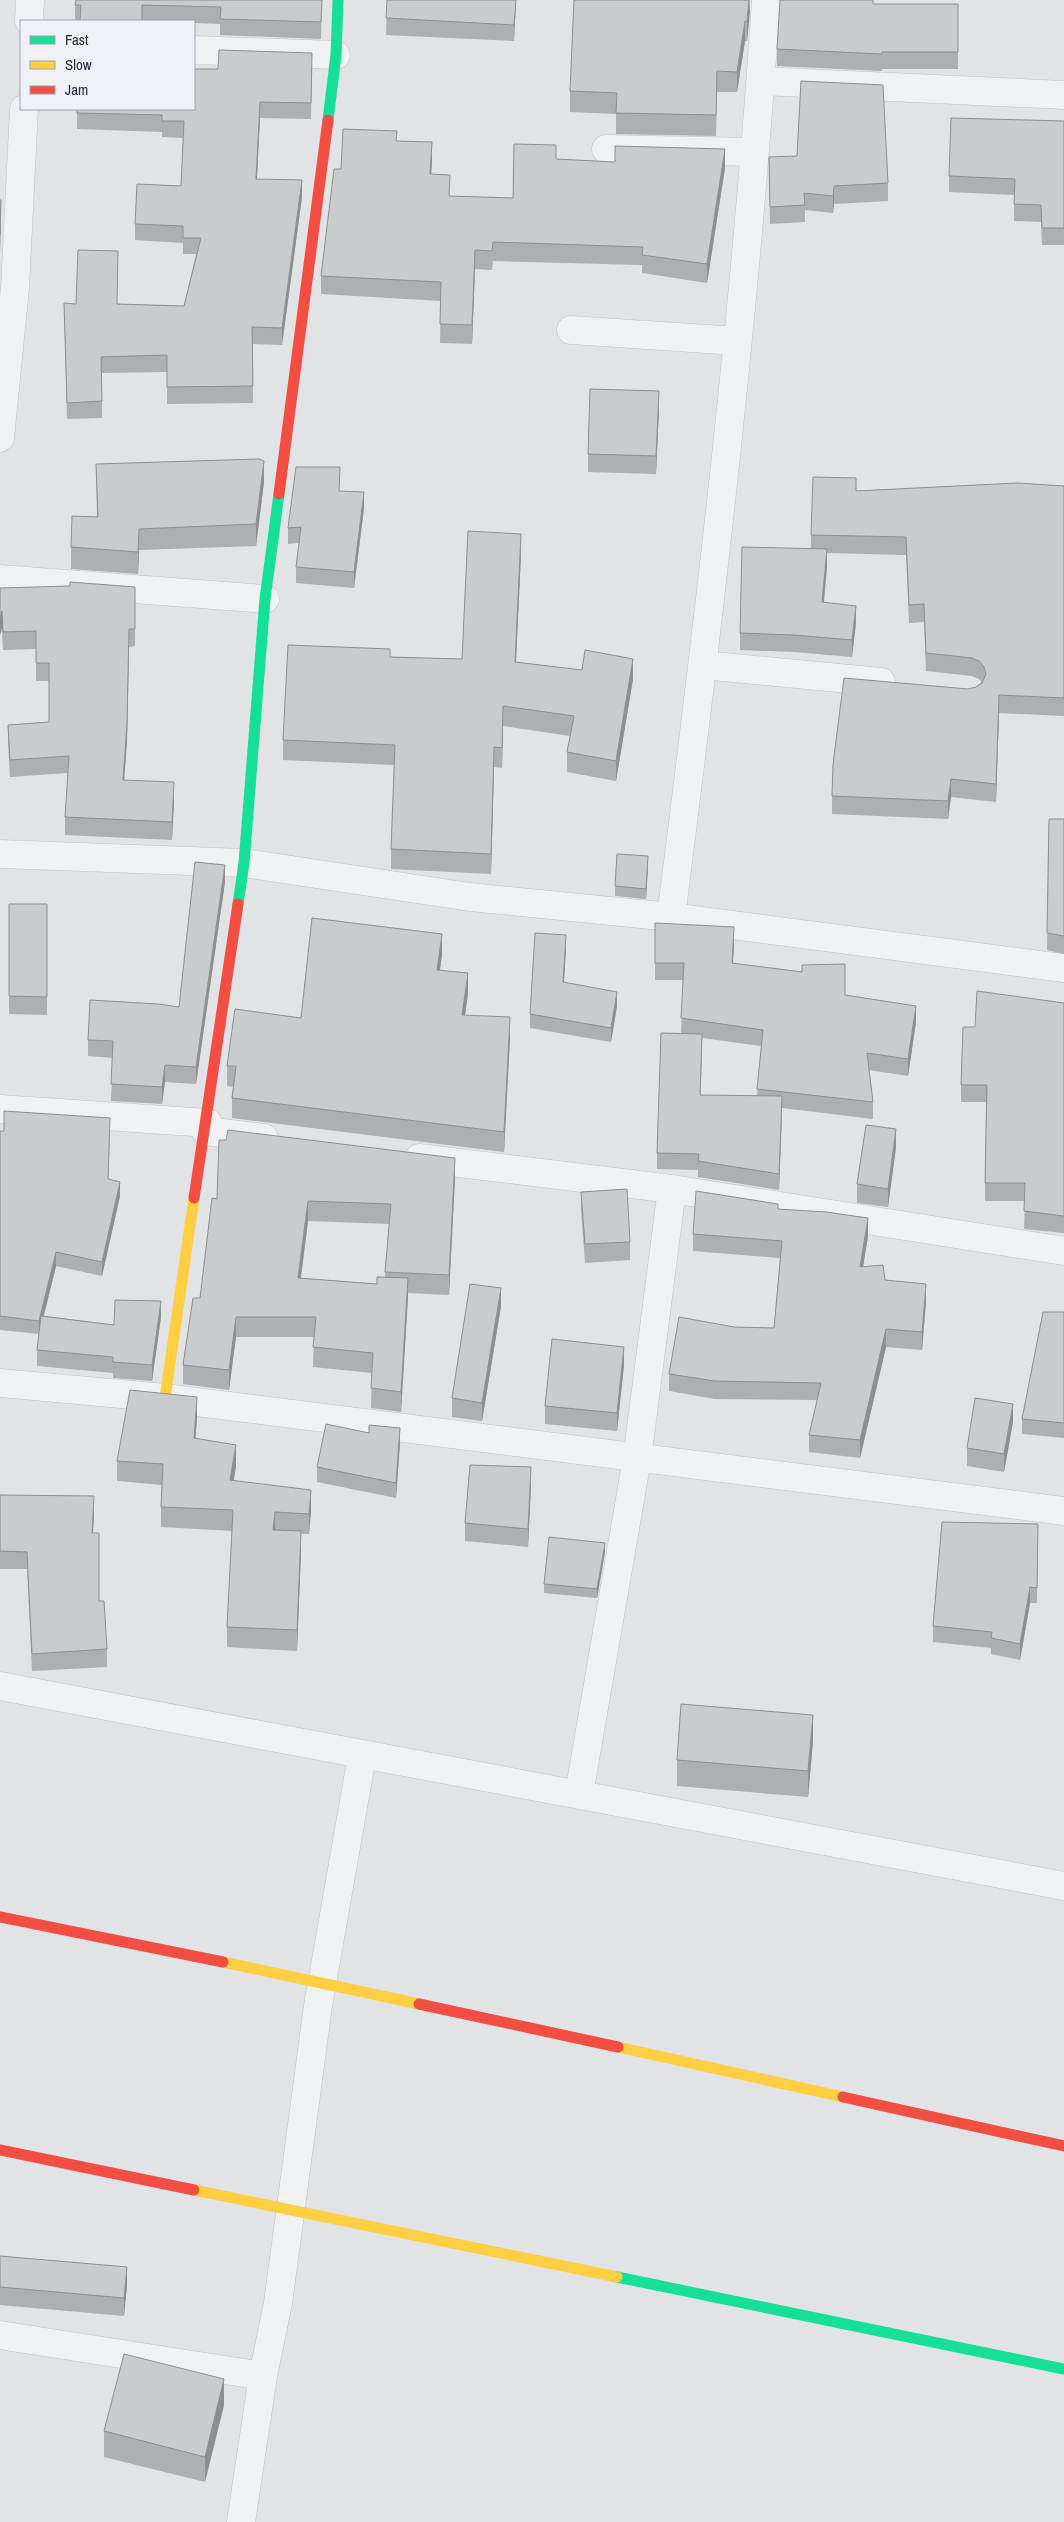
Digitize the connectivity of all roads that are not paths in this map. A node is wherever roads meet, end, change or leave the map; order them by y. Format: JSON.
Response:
{"nodes":[{"id":1,"x":30,"y":0,"type":"edge"},
{"id":2,"x":338,"y":0,"type":"edge"},
{"id":3,"x":766,"y":0,"type":"edge"},
{"id":4,"x":29,"y":20,"type":"edge"},
{"id":5,"x":195,"y":50,"type":"edge"},
{"id":6,"x":336,"y":55,"type":"junction"},
{"id":7,"x":761,"y":81,"type":"junction"},
{"id":8,"x":1064,"y":94,"type":"edge"},
{"id":9,"x":24,"y":110,"type":"edge"},
{"id":10,"x":606,"y":149,"type":"dead end"},
{"id":11,"x":754,"y":152,"type":"junction"},
{"id":12,"x":7,"y":288,"type":"edge"},
{"id":13,"x":571,"y":330,"type":"dead end"},
{"id":14,"x":737,"y":341,"type":"junction"},
{"id":15,"x":0,"y":438,"type":"edge"},
{"id":16,"x":0,"y":579,"type":"edge"},
{"id":17,"x":265,"y":600,"type":"junction"},
{"id":18,"x":703,"y":665,"type":"junction"},
{"id":19,"x":910,"y":685,"type":"edge"},
{"id":20,"x":0,"y":854,"type":"edge"},
{"id":21,"x":244,"y":863,"type":"junction"},
{"id":22,"x":671,"y":917,"type":"junction"},
{"id":23,"x":1064,"y":968,"type":"edge"},
{"id":24,"x":0,"y":1109,"type":"edge"},
{"id":25,"x":207,"y":1127,"type":"junction"},
{"id":26,"x":286,"y":1141,"type":"edge"},
{"id":27,"x":394,"y":1154,"type":"edge"},
{"id":28,"x":672,"y":1189,"type":"junction"},
{"id":29,"x":1064,"y":1251,"type":"edge"},
{"id":30,"x":0,"y":1383,"type":"edge"},
{"id":31,"x":165,"y":1398,"type":"junction"},
{"id":32,"x":637,"y":1459,"type":"junction"},
{"id":33,"x":1064,"y":1511,"type":"edge"},
{"id":34,"x":0,"y":1686,"type":"edge"},
{"id":35,"x":362,"y":1756,"type":"junction"},
{"id":36,"x":579,"y":1794,"type":"junction"},
{"id":37,"x":1064,"y":1886,"type":"edge"},
{"id":38,"x":0,"y":1917,"type":"edge"},
{"id":39,"x":322,"y":1982,"type":"junction"},
{"id":40,"x":1064,"y":2146,"type":"edge"},
{"id":41,"x":0,"y":2150,"type":"edge"},
{"id":42,"x":291,"y":2209,"type":"junction"},
{"id":43,"x":0,"y":2335,"type":"edge"},
{"id":44,"x":1064,"y":2369,"type":"edge"},
{"id":45,"x":263,"y":2376,"type":"junction"},
{"id":46,"x":241,"y":2522,"type":"edge"}],
"edges":[{"from":1,"to":4,"type":"street"},
{"from":2,"to":6,"type":"street"},
{"from":3,"to":7,"type":"street"},
{"from":5,"to":6,"type":"street"},
{"from":6,"to":17,"type":"street"},
{"from":7,"to":8,"type":"street"},
{"from":7,"to":11,"type":"street"},
{"from":9,"to":12,"type":"street"},
{"from":10,"to":11,"type":"street"},
{"from":11,"to":14,"type":"street"},
{"from":12,"to":15,"type":"street"},
{"from":13,"to":14,"type":"street"},
{"from":14,"to":18,"type":"street"},
{"from":16,"to":17,"type":"street"},
{"from":17,"to":21,"type":"street"},
{"from":18,"to":19,"type":"street"},
{"from":18,"to":22,"type":"street"},
{"from":20,"to":21,"type":"street"},
{"from":21,"to":22,"type":"street"},
{"from":21,"to":25,"type":"street"},
{"from":22,"to":23,"type":"street"},
{"from":24,"to":25,"type":"street"},
{"from":25,"to":26,"type":"street"},
{"from":25,"to":31,"type":"street"},
{"from":27,"to":28,"type":"street"},
{"from":28,"to":29,"type":"street"},
{"from":28,"to":32,"type":"street"},
{"from":30,"to":31,"type":"street"},
{"from":31,"to":32,"type":"street"},
{"from":32,"to":33,"type":"street"},
{"from":32,"to":36,"type":"street"},
{"from":34,"to":35,"type":"street"},
{"from":35,"to":36,"type":"street"},
{"from":35,"to":39,"type":"street"},
{"from":36,"to":37,"type":"street"},
{"from":38,"to":39,"type":"street"},
{"from":39,"to":40,"type":"street"},
{"from":39,"to":42,"type":"street"},
{"from":41,"to":42,"type":"street"},
{"from":42,"to":44,"type":"street"},
{"from":42,"to":45,"type":"street"},
{"from":43,"to":45,"type":"street"},
{"from":45,"to":46,"type":"street"}]}
